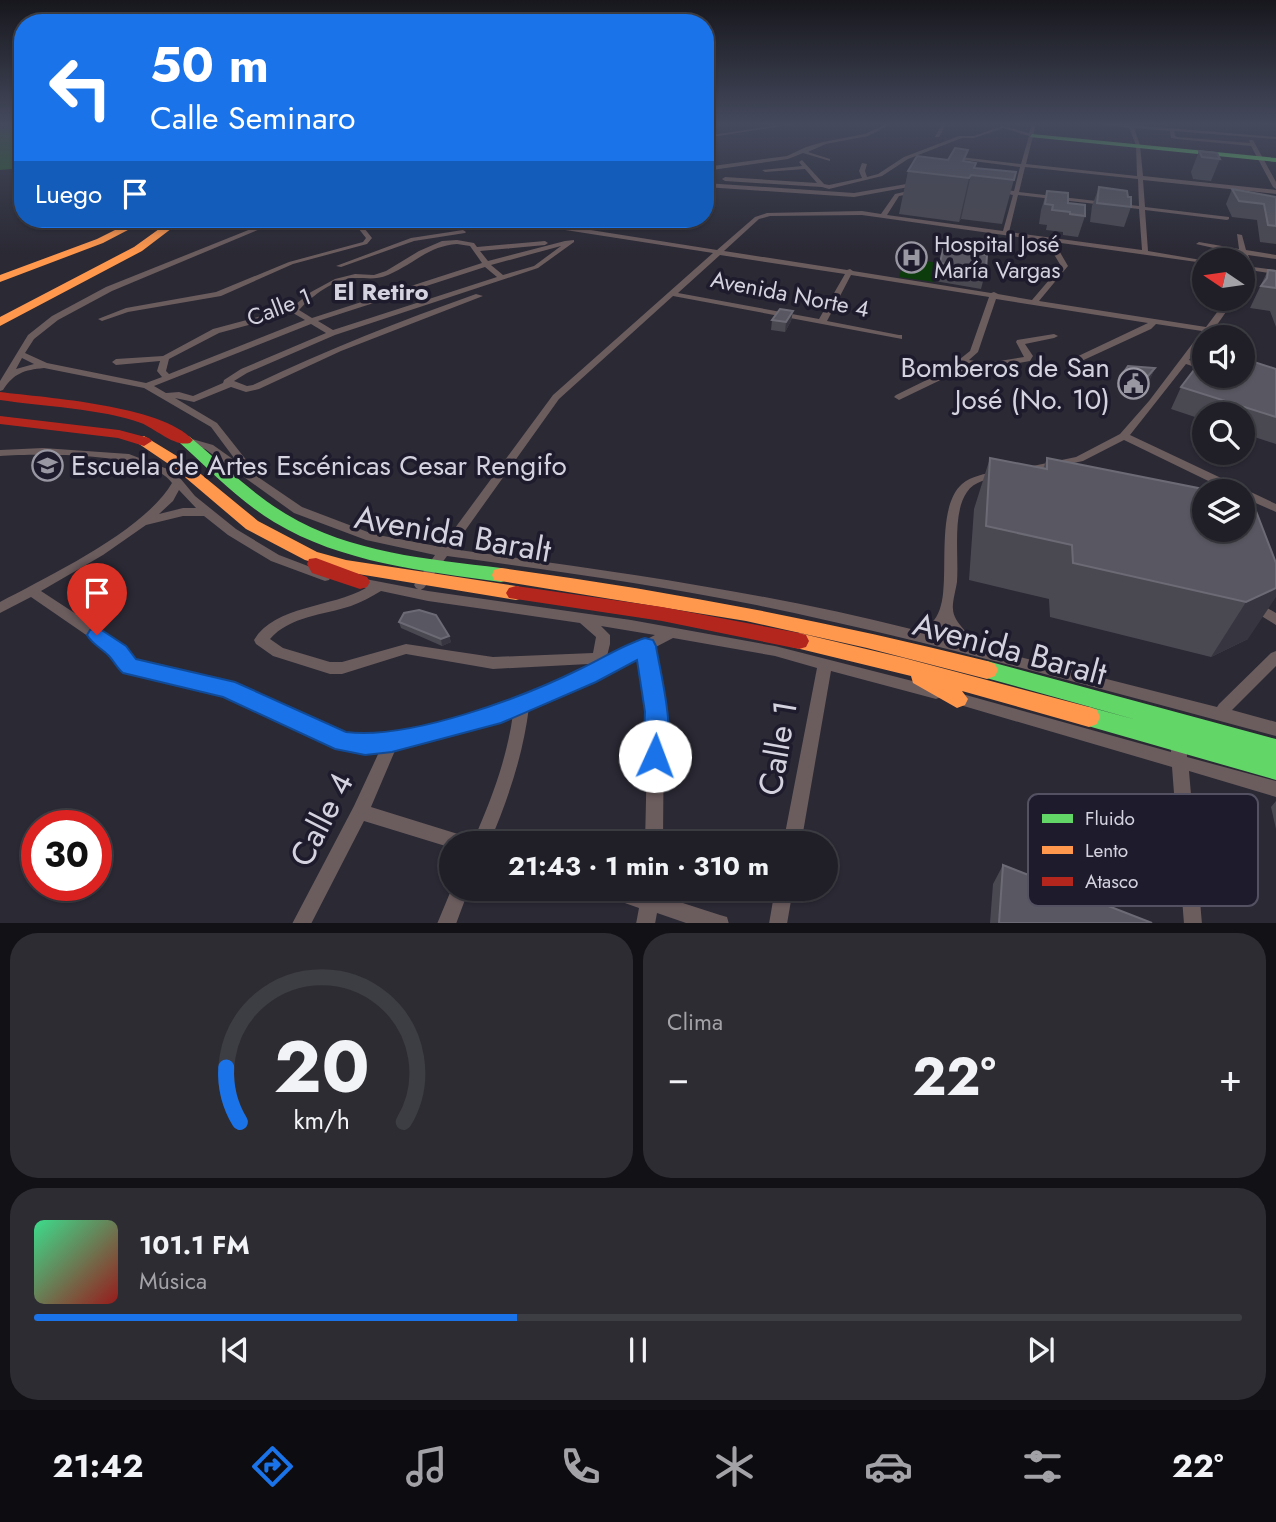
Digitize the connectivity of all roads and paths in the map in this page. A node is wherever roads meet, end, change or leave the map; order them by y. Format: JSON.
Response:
{"nodes":[{"id":1,"x":805,"y":167,"type":"joint"},
{"id":2,"x":863,"y":167,"type":"edge"},
{"id":3,"x":892,"y":167,"type":"edge"},
{"id":4,"x":1024,"y":167,"type":"edge"},
{"id":5,"x":1044,"y":167,"type":"edge"},
{"id":6,"x":1139,"y":167,"type":"edge"},
{"id":7,"x":1269,"y":167,"type":"edge"},
{"id":8,"x":765,"y":170,"type":"dead end"},
{"id":9,"x":1139,"y":177,"type":"junction"},
{"id":10,"x":714,"y":179,"type":"edge"},
{"id":11,"x":865,"y":179,"type":"junction"},
{"id":12,"x":922,"y":183,"type":"edge"},
{"id":13,"x":822,"y":185,"type":"junction"},
{"id":14,"x":714,"y":186,"type":"edge"},
{"id":15,"x":994,"y":190,"type":"edge"},
{"id":16,"x":1276,"y":190,"type":"edge"},
{"id":17,"x":918,"y":192,"type":"edge"},
{"id":18,"x":1018,"y":193,"type":"junction"},
{"id":19,"x":1143,"y":209,"type":"junction"},
{"id":20,"x":883,"y":216,"type":"junction"},
{"id":21,"x":1227,"y":218,"type":"dead end"},
{"id":22,"x":126,"y":228,"type":"edge"},
{"id":23,"x":168,"y":228,"type":"edge"},
{"id":24,"x":260,"y":228,"type":"edge"},
{"id":25,"x":361,"y":228,"type":"edge"},
{"id":26,"x":564,"y":228,"type":"edge"},
{"id":27,"x":463,"y":232,"type":"dead end"},
{"id":28,"x":1006,"y":232,"type":"junction"},
{"id":29,"x":593,"y":234,"type":"junction"},
{"id":30,"x":1239,"y":235,"type":"dead end"},
{"id":31,"x":1048,"y":238,"type":"junction"},
{"id":32,"x":572,"y":241,"type":"junction"},
{"id":33,"x":1199,"y":244,"type":"dead end"},
{"id":34,"x":1221,"y":248,"type":"edge"},
{"id":35,"x":1242,"y":248,"type":"edge"},
{"id":36,"x":475,"y":249,"type":"junction"},
{"id":37,"x":341,"y":250,"type":"junction"},
{"id":38,"x":721,"y":251,"type":"junction"},
{"id":39,"x":1145,"y":252,"type":"junction"},
{"id":40,"x":1255,"y":254,"type":"edge"},
{"id":41,"x":1276,"y":257,"type":"edge"},
{"id":42,"x":358,"y":259,"type":"junction"},
{"id":43,"x":1192,"y":259,"type":"edge"},
{"id":44,"x":486,"y":264,"type":"junction"},
{"id":45,"x":339,"y":266,"type":"dead end"},
{"id":46,"x":1255,"y":269,"type":"edge"},
{"id":47,"x":850,"y":271,"type":"junction"},
{"id":48,"x":1276,"y":271,"type":"edge"},
{"id":49,"x":502,"y":278,"type":"junction"},
{"id":50,"x":0,"y":279,"type":"edge"},
{"id":51,"x":673,"y":294,"type":"junction"},
{"id":52,"x":994,"y":294,"type":"junction"},
{"id":53,"x":479,"y":296,"type":"dead end"},
{"id":54,"x":1037,"y":300,"type":"junction"},
{"id":55,"x":294,"y":310,"type":"junction"},
{"id":56,"x":102,"y":319,"type":"dead end"},
{"id":57,"x":310,"y":321,"type":"junction"},
{"id":58,"x":1154,"y":321,"type":"junction"},
{"id":59,"x":0,"y":322,"type":"edge"},
{"id":60,"x":822,"y":322,"type":"junction"},
{"id":61,"x":1192,"y":327,"type":"edge"},
{"id":62,"x":332,"y":333,"type":"junction"},
{"id":63,"x":1054,"y":336,"type":"dead end"},
{"id":64,"x":900,"y":337,"type":"dead end"},
{"id":65,"x":1192,"y":352,"type":"edge"},
{"id":66,"x":22,"y":355,"type":"junction"},
{"id":67,"x":165,"y":358,"type":"junction"},
{"id":68,"x":1185,"y":361,"type":"junction"},
{"id":69,"x":116,"y":362,"type":"dead end"},
{"id":70,"x":1075,"y":362,"type":"dead end"},
{"id":71,"x":1192,"y":363,"type":"edge"},
{"id":72,"x":44,"y":365,"type":"junction"},
{"id":73,"x":948,"y":373,"type":"junction"},
{"id":74,"x":9,"y":375,"type":"junction"},
{"id":75,"x":168,"y":378,"type":"junction"},
{"id":76,"x":229,"y":383,"type":"junction"},
{"id":77,"x":148,"y":386,"type":"junction"},
{"id":78,"x":0,"y":394,"type":"edge"},
{"id":79,"x":164,"y":396,"type":"junction"},
{"id":80,"x":899,"y":397,"type":"dead end"},
{"id":81,"x":0,"y":420,"type":"edge"},
{"id":82,"x":1124,"y":436,"type":"junction"},
{"id":83,"x":185,"y":440,"type":"junction"},
{"id":84,"x":0,"y":453,"type":"edge"},
{"id":85,"x":171,"y":474,"type":"junction"},
{"id":86,"x":1214,"y":479,"type":"edge"},
{"id":87,"x":257,"y":481,"type":"junction"},
{"id":88,"x":1255,"y":498,"type":"edge"},
{"id":89,"x":1276,"y":508,"type":"edge"},
{"id":90,"x":207,"y":512,"type":"junction"},
{"id":91,"x":147,"y":521,"type":"junction"},
{"id":92,"x":443,"y":551,"type":"junction"},
{"id":93,"x":311,"y":556,"type":"junction"},
{"id":94,"x":433,"y":566,"type":"junction"},
{"id":95,"x":360,"y":582,"type":"junction"},
{"id":96,"x":379,"y":586,"type":"junction"},
{"id":97,"x":419,"y":587,"type":"junction"},
{"id":98,"x":30,"y":591,"type":"junction"},
{"id":99,"x":1248,"y":602,"type":"edge"},
{"id":100,"x":0,"y":608,"type":"edge"},
{"id":101,"x":947,"y":612,"type":"junction"},
{"id":102,"x":583,"y":619,"type":"junction"},
{"id":103,"x":1276,"y":620,"type":"edge"},
{"id":104,"x":671,"y":632,"type":"junction"},
{"id":105,"x":905,"y":633,"type":"junction"},
{"id":106,"x":645,"y":646,"type":"junction"},
{"id":107,"x":979,"y":652,"type":"junction"},
{"id":108,"x":1276,"y":657,"type":"edge"},
{"id":109,"x":600,"y":659,"type":"junction"},
{"id":110,"x":825,"y":663,"type":"junction"},
{"id":111,"x":904,"y":666,"type":"junction"},
{"id":112,"x":588,"y":676,"type":"junction"},
{"id":113,"x":957,"y":699,"type":"junction"},
{"id":114,"x":1171,"y":702,"type":"junction"},
{"id":115,"x":522,"y":704,"type":"junction"},
{"id":116,"x":1225,"y":716,"type":"junction"},
{"id":117,"x":1175,"y":723,"type":"junction"},
{"id":118,"x":1276,"y":729,"type":"edge"},
{"id":119,"x":392,"y":741,"type":"junction"},
{"id":120,"x":1178,"y":742,"type":"junction"},
{"id":121,"x":1276,"y":749,"type":"edge"},
{"id":122,"x":1179,"y":762,"type":"junction"},
{"id":123,"x":1276,"y":769,"type":"edge"},
{"id":124,"x":1276,"y":789,"type":"edge"},
{"id":125,"x":1182,"y":794,"type":"edge"},
{"id":126,"x":360,"y":812,"type":"junction"},
{"id":127,"x":486,"y":831,"type":"edge"},
{"id":128,"x":654,"y":831,"type":"edge"},
{"id":129,"x":794,"y":831,"type":"edge"},
{"id":130,"x":439,"y":836,"type":"edge"},
{"id":131,"x":455,"y":901,"type":"edge"},
{"id":132,"x":651,"y":901,"type":"edge"},
{"id":133,"x":665,"y":901,"type":"edge"},
{"id":134,"x":782,"y":901,"type":"edge"},
{"id":135,"x":301,"y":923,"type":"edge"},
{"id":136,"x":446,"y":923,"type":"edge"},
{"id":137,"x":645,"y":923,"type":"edge"},
{"id":138,"x":720,"y":923,"type":"edge"},
{"id":139,"x":778,"y":923,"type":"edge"}],
"edges":[{"from":1,"to":8,"type":"street"},
{"from":1,"to":13,"type":"street"},
{"from":2,"to":11,"type":"street"},
{"from":3,"to":11,"type":"street"},
{"from":4,"to":18,"type":"street"},
{"from":5,"to":9,"type":"street"},
{"from":6,"to":9,"type":"street"},
{"from":7,"to":16,"type":"street"},
{"from":9,"to":16,"type":"street"},
{"from":9,"to":19,"type":"street"},
{"from":10,"to":13,"type":"street"},
{"from":11,"to":13,"type":"street"},
{"from":12,"to":14,"type":"street"},
{"from":15,"to":18,"type":"street"},
{"from":17,"to":20,"type":"street"},
{"from":18,"to":19,"type":"street"},
{"from":18,"to":28,"type":"street"},
{"from":19,"to":21,"type":"street"},
{"from":19,"to":39,"type":"street"},
{"from":20,"to":28,"type":"street"},
{"from":20,"to":38,"type":"street"},
{"from":22,"to":50,"type":"main road"},
{"from":23,"to":59,"type":"main road"},
{"from":24,"to":66,"type":"street"},
{"from":25,"to":37,"type":"street"},
{"from":26,"to":29,"type":"street"},
{"from":27,"to":42,"type":"street"},
{"from":28,"to":31,"type":"street"},
{"from":29,"to":32,"type":"street","name":"Calle 1"},
{"from":29,"to":38,"type":"street"},
{"from":30,"to":35,"type":"street"},
{"from":31,"to":39,"type":"street"},
{"from":31,"to":54,"type":"street"},
{"from":32,"to":36,"type":"street"},
{"from":32,"to":44,"type":"street","name":"Calle 1"},
{"from":32,"to":49,"type":"street"},
{"from":33,"to":34,"type":"street"},
{"from":36,"to":44,"type":"street"},
{"from":36,"to":55,"type":"street"},
{"from":37,"to":42,"type":"street"},
{"from":37,"to":56,"type":"street"},
{"from":38,"to":47,"type":"street"},
{"from":38,"to":51,"type":"street"},
{"from":39,"to":43,"type":"street"},
{"from":40,"to":41,"type":"street"},
{"from":42,"to":45,"type":"street"},
{"from":44,"to":49,"type":"street"},
{"from":44,"to":57,"type":"street","name":"Calle 1"},
{"from":46,"to":48,"type":"street"},
{"from":47,"to":52,"type":"street"},
{"from":47,"to":60,"type":"street"},
{"from":49,"to":62,"type":"street"},
{"from":51,"to":60,"type":"street","name":"Avenida Norte 4"},
{"from":51,"to":92,"type":"street"},
{"from":52,"to":54,"type":"street"},
{"from":52,"to":73,"type":"street"},
{"from":53,"to":76,"type":"street"},
{"from":54,"to":58,"type":"street"},
{"from":55,"to":57,"type":"street"},
{"from":55,"to":67,"type":"street"},
{"from":57,"to":62,"type":"street"},
{"from":57,"to":75,"type":"street","name":"Calle 1"},
{"from":58,"to":61,"type":"street"},
{"from":58,"to":70,"type":"street"},
{"from":60,"to":64,"type":"street","name":"Avenida Norte 4"},
{"from":62,"to":76,"type":"street"},
{"from":63,"to":73,"type":"street"},
{"from":65,"to":68,"type":"street"},
{"from":66,"to":72,"type":"street"},
{"from":66,"to":74,"type":"street"},
{"from":67,"to":69,"type":"street"},
{"from":67,"to":75,"type":"street"},
{"from":68,"to":71,"type":"street"},
{"from":68,"to":82,"type":"street"},
{"from":72,"to":74,"type":"street"},
{"from":72,"to":77,"type":"street"},
{"from":73,"to":80,"type":"street"},
{"from":74,"to":78,"type":"street"},
{"from":75,"to":77,"type":"street","name":"Calle 1"},
{"from":76,"to":79,"type":"street"},
{"from":77,"to":79,"type":"street"},
{"from":78,"to":83,"type":"main road"},
{"from":79,"to":87,"type":"street"},
{"from":81,"to":93,"type":"main road","name":"Avenida Baralt"},
{"from":82,"to":86,"type":"street"},
{"from":82,"to":101,"type":"street"},
{"from":83,"to":87,"type":"street","name":"Avenida Baralt"},
{"from":83,"to":94,"type":"main road","name":"Avenida Baralt"},
{"from":84,"to":85,"type":"street"},
{"from":85,"to":90,"type":"street","name":"Avenida Baralt"},
{"from":85,"to":91,"type":"street"},
{"from":87,"to":92,"type":"street","name":"Avenida Baralt"},
{"from":88,"to":89,"type":"street"},
{"from":90,"to":91,"type":"street"},
{"from":90,"to":95,"type":"street","name":"Avenida Baralt"},
{"from":91,"to":98,"type":"street"},
{"from":92,"to":94,"type":"street"},
{"from":92,"to":105,"type":"street","name":"Avenida Baralt"},
{"from":93,"to":95,"type":"main road"},
{"from":93,"to":97,"type":"main road","name":"Avenida Baralt"},
{"from":94,"to":97,"type":"street"},
{"from":94,"to":117,"type":"main road","name":"Avenida Baralt"},
{"from":95,"to":96,"type":"street","name":"Avenida Baralt"},
{"from":96,"to":97,"type":"street","name":"Avenida Baralt"},
{"from":96,"to":109,"type":"street"},
{"from":97,"to":102,"type":"street","name":"Avenida Baralt"},
{"from":97,"to":111,"type":"main road","name":"Avenida Baralt"},
{"from":98,"to":100,"type":"street"},
{"from":98,"to":119,"type":"street"},
{"from":99,"to":103,"type":"street"},
{"from":101,"to":105,"type":"street"},
{"from":101,"to":107,"type":"street"},
{"from":102,"to":104,"type":"street","name":"Avenida Baralt"},
{"from":102,"to":109,"type":"street"},
{"from":104,"to":106,"type":"street"},
{"from":104,"to":110,"type":"street","name":"Avenida Baralt"},
{"from":105,"to":107,"type":"street","name":"Avenida Baralt"},
{"from":106,"to":112,"type":"street"},
{"from":106,"to":128,"type":"street"},
{"from":107,"to":114,"type":"street","name":"Avenida Baralt"},
{"from":108,"to":116,"type":"street"},
{"from":109,"to":112,"type":"street"},
{"from":110,"to":113,"type":"street","name":"Avenida Baralt"},
{"from":110,"to":129,"type":"street","name":"Calle 1"},
{"from":111,"to":113,"type":"main road"},
{"from":111,"to":120,"type":"main road","name":"Avenida Baralt"},
{"from":112,"to":115,"type":"street"},
{"from":113,"to":122,"type":"street","name":"Avenida Baralt"},
{"from":114,"to":116,"type":"street","name":"Avenida Baralt"},
{"from":114,"to":117,"type":"street"},
{"from":115,"to":119,"type":"street"},
{"from":115,"to":127,"type":"street"},
{"from":116,"to":118,"type":"street","name":"Avenida Baralt"},
{"from":117,"to":120,"type":"street"},
{"from":117,"to":121,"type":"main road","name":"Avenida Baralt"},
{"from":119,"to":126,"type":"street","name":"Calle 4"},
{"from":120,"to":122,"type":"street"},
{"from":120,"to":123,"type":"main road","name":"Avenida Baralt"},
{"from":122,"to":124,"type":"street","name":"Avenida Baralt"},
{"from":122,"to":125,"type":"street"},
{"from":126,"to":130,"type":"street"},
{"from":126,"to":135,"type":"street","name":"Calle 4"},
{"from":131,"to":136,"type":"street"},
{"from":132,"to":137,"type":"street"},
{"from":133,"to":138,"type":"street"},
{"from":134,"to":139,"type":"street"}]}
